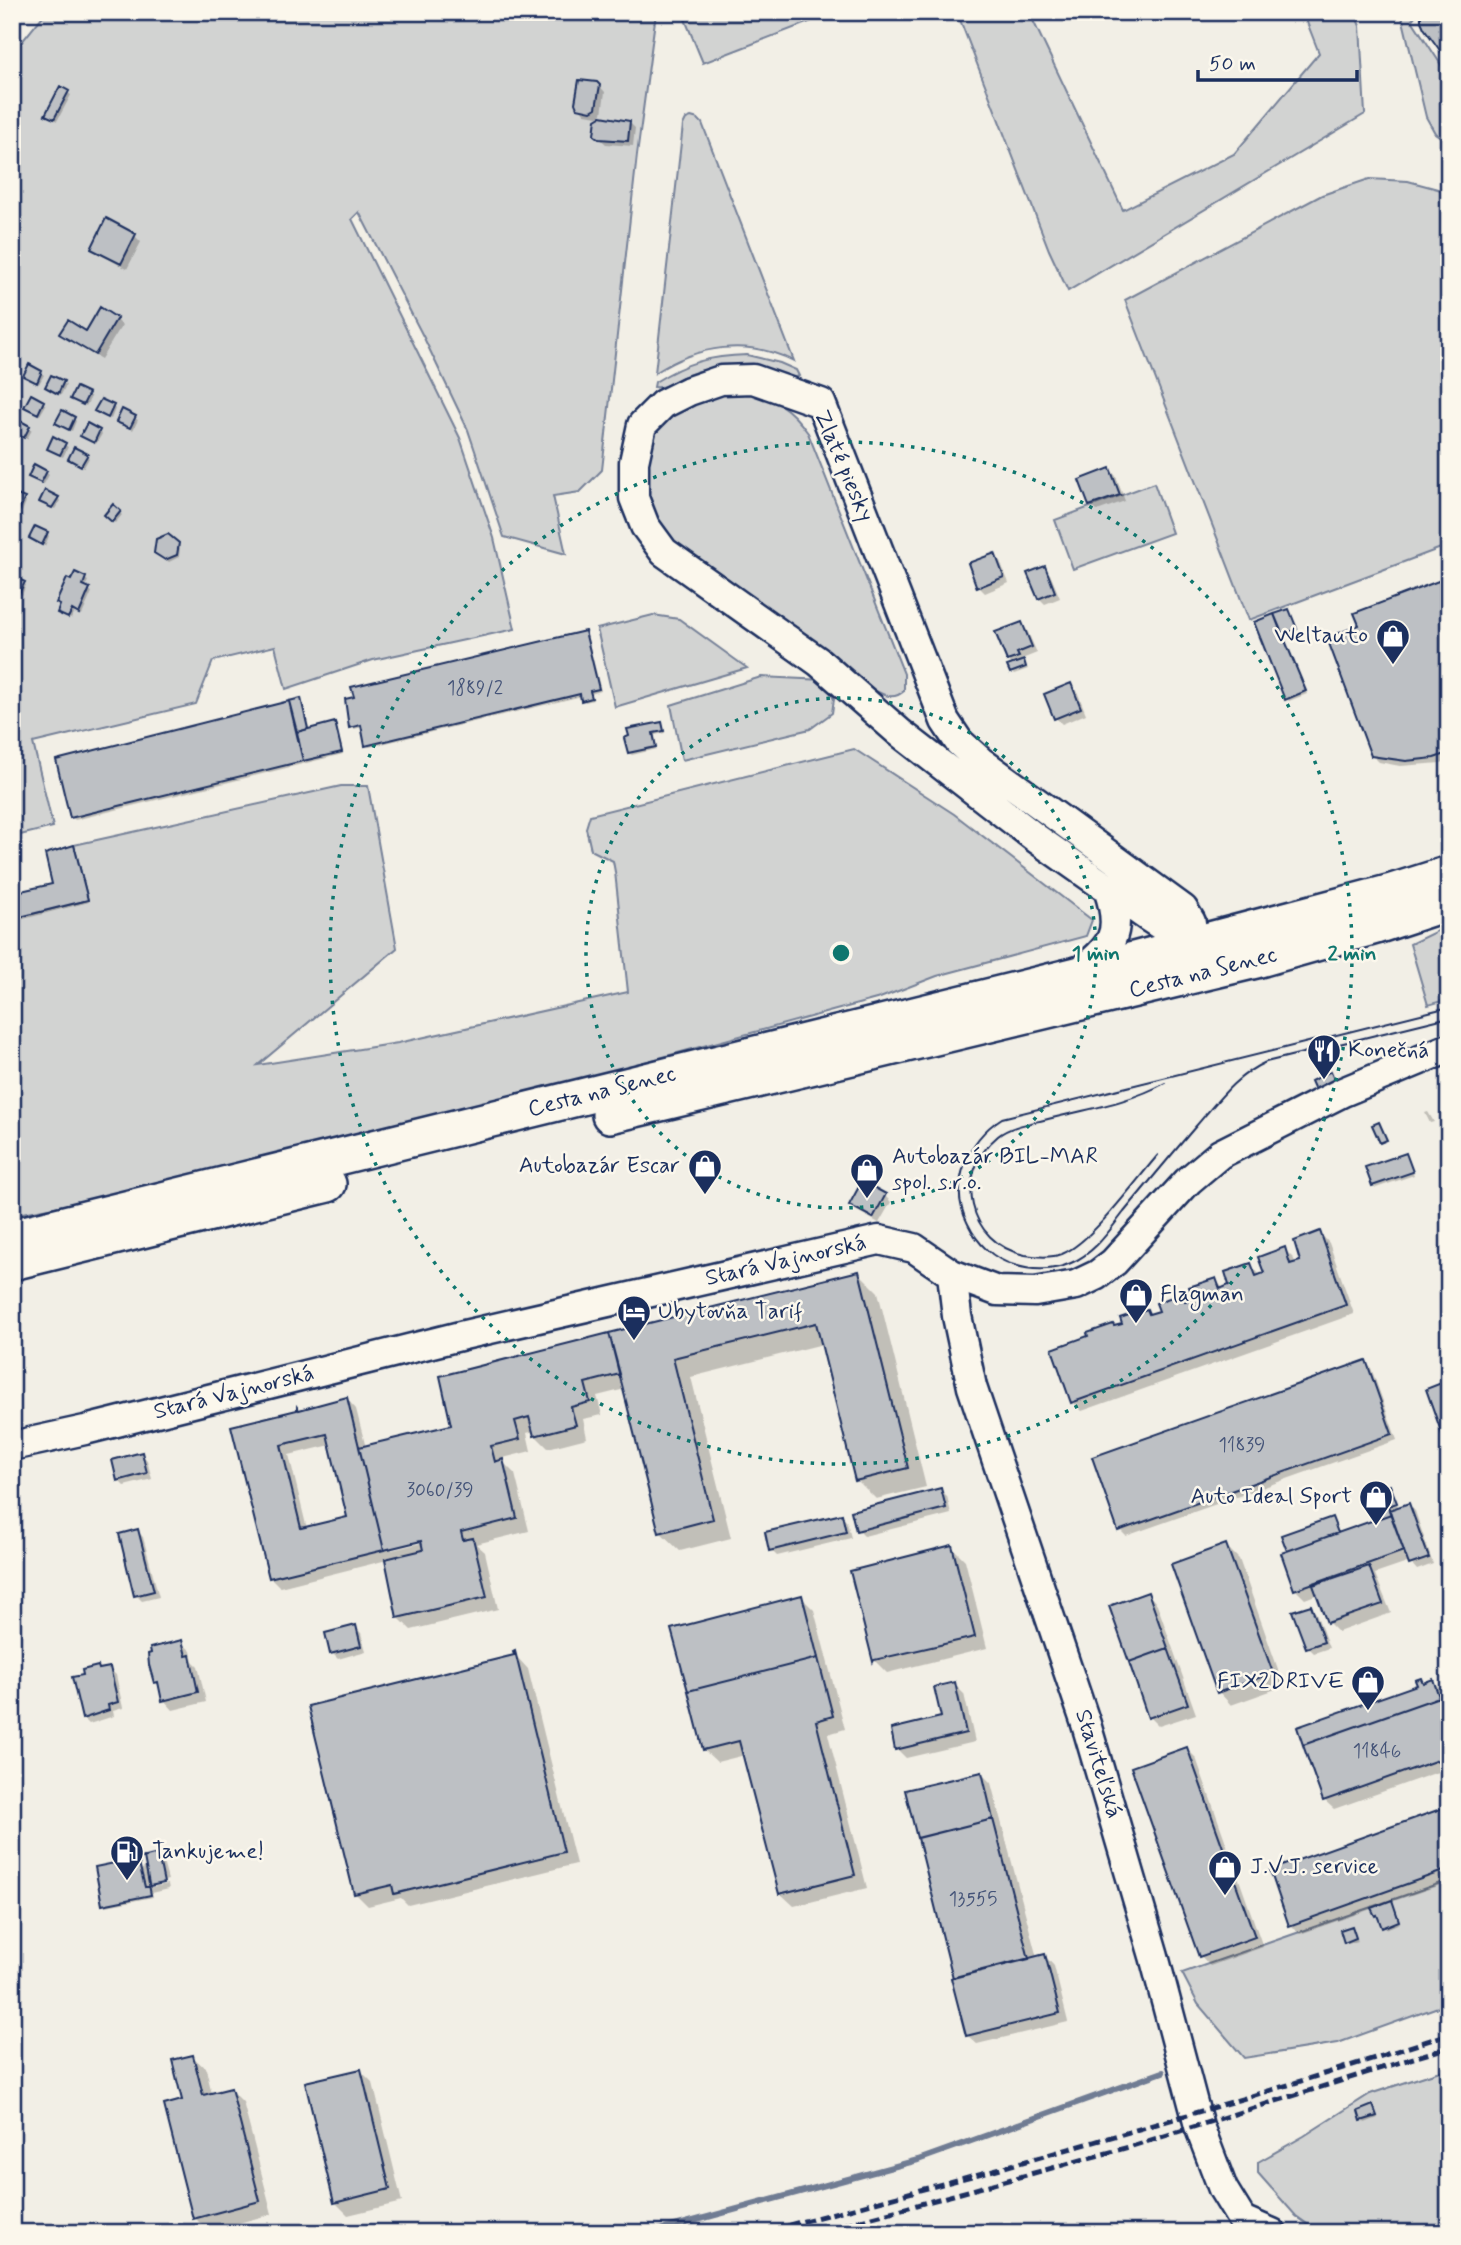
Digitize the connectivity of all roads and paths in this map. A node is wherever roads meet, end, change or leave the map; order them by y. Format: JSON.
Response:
{"nodes":[{"id":1,"x":1449,"y":874,"type":"edge"},
{"id":2,"x":1108,"y":889,"type":"junction"},
{"id":3,"x":1449,"y":902,"type":"edge"},
{"id":4,"x":1191,"y":945,"type":"junction"},
{"id":5,"x":1256,"y":960,"type":"junction"},
{"id":6,"x":1077,"y":975,"type":"junction"},
{"id":7,"x":1119,"y":994,"type":"junction"},
{"id":8,"x":1449,"y":1048,"type":"edge"},
{"id":9,"x":12,"y":1237,"type":"edge"},
{"id":10,"x":12,"y":1262,"type":"edge"},
{"id":11,"x":952,"y":1274,"type":"junction"},
{"id":12,"x":12,"y":1446,"type":"edge"},
{"id":13,"x":1272,"y":2233,"type":"edge"}],
"edges":[{"from":1,"to":4,"type":"main road","name":"Cesta na Senec"},
{"from":2,"to":4,"type":"street","name":"Zlaté piesky"},
{"from":2,"to":4,"type":"street","name":"Zlaté piesky"},
{"from":2,"to":6,"type":"street"},
{"from":3,"to":5,"type":"main road","name":"Cesta na Senec"},
{"from":4,"to":5,"type":"street","name":"Zlaté piesky"},
{"from":4,"to":6,"type":"main road","name":"Cesta na Senec"},
{"from":4,"to":7,"type":"street","name":"Cesta na Senec"},
{"from":5,"to":7,"type":"main road","name":"Cesta na Senec"},
{"from":6,"to":9,"type":"main road","name":"Cesta na Senec"},
{"from":7,"to":10,"type":"main road","name":"Cesta na Senec"},
{"from":8,"to":11,"type":"street","name":"Stará Vajnorská"},
{"from":11,"to":12,"type":"street","name":"Stará Vajnorská"},
{"from":11,"to":13,"type":"street","name":"Staviteľská"}]}
